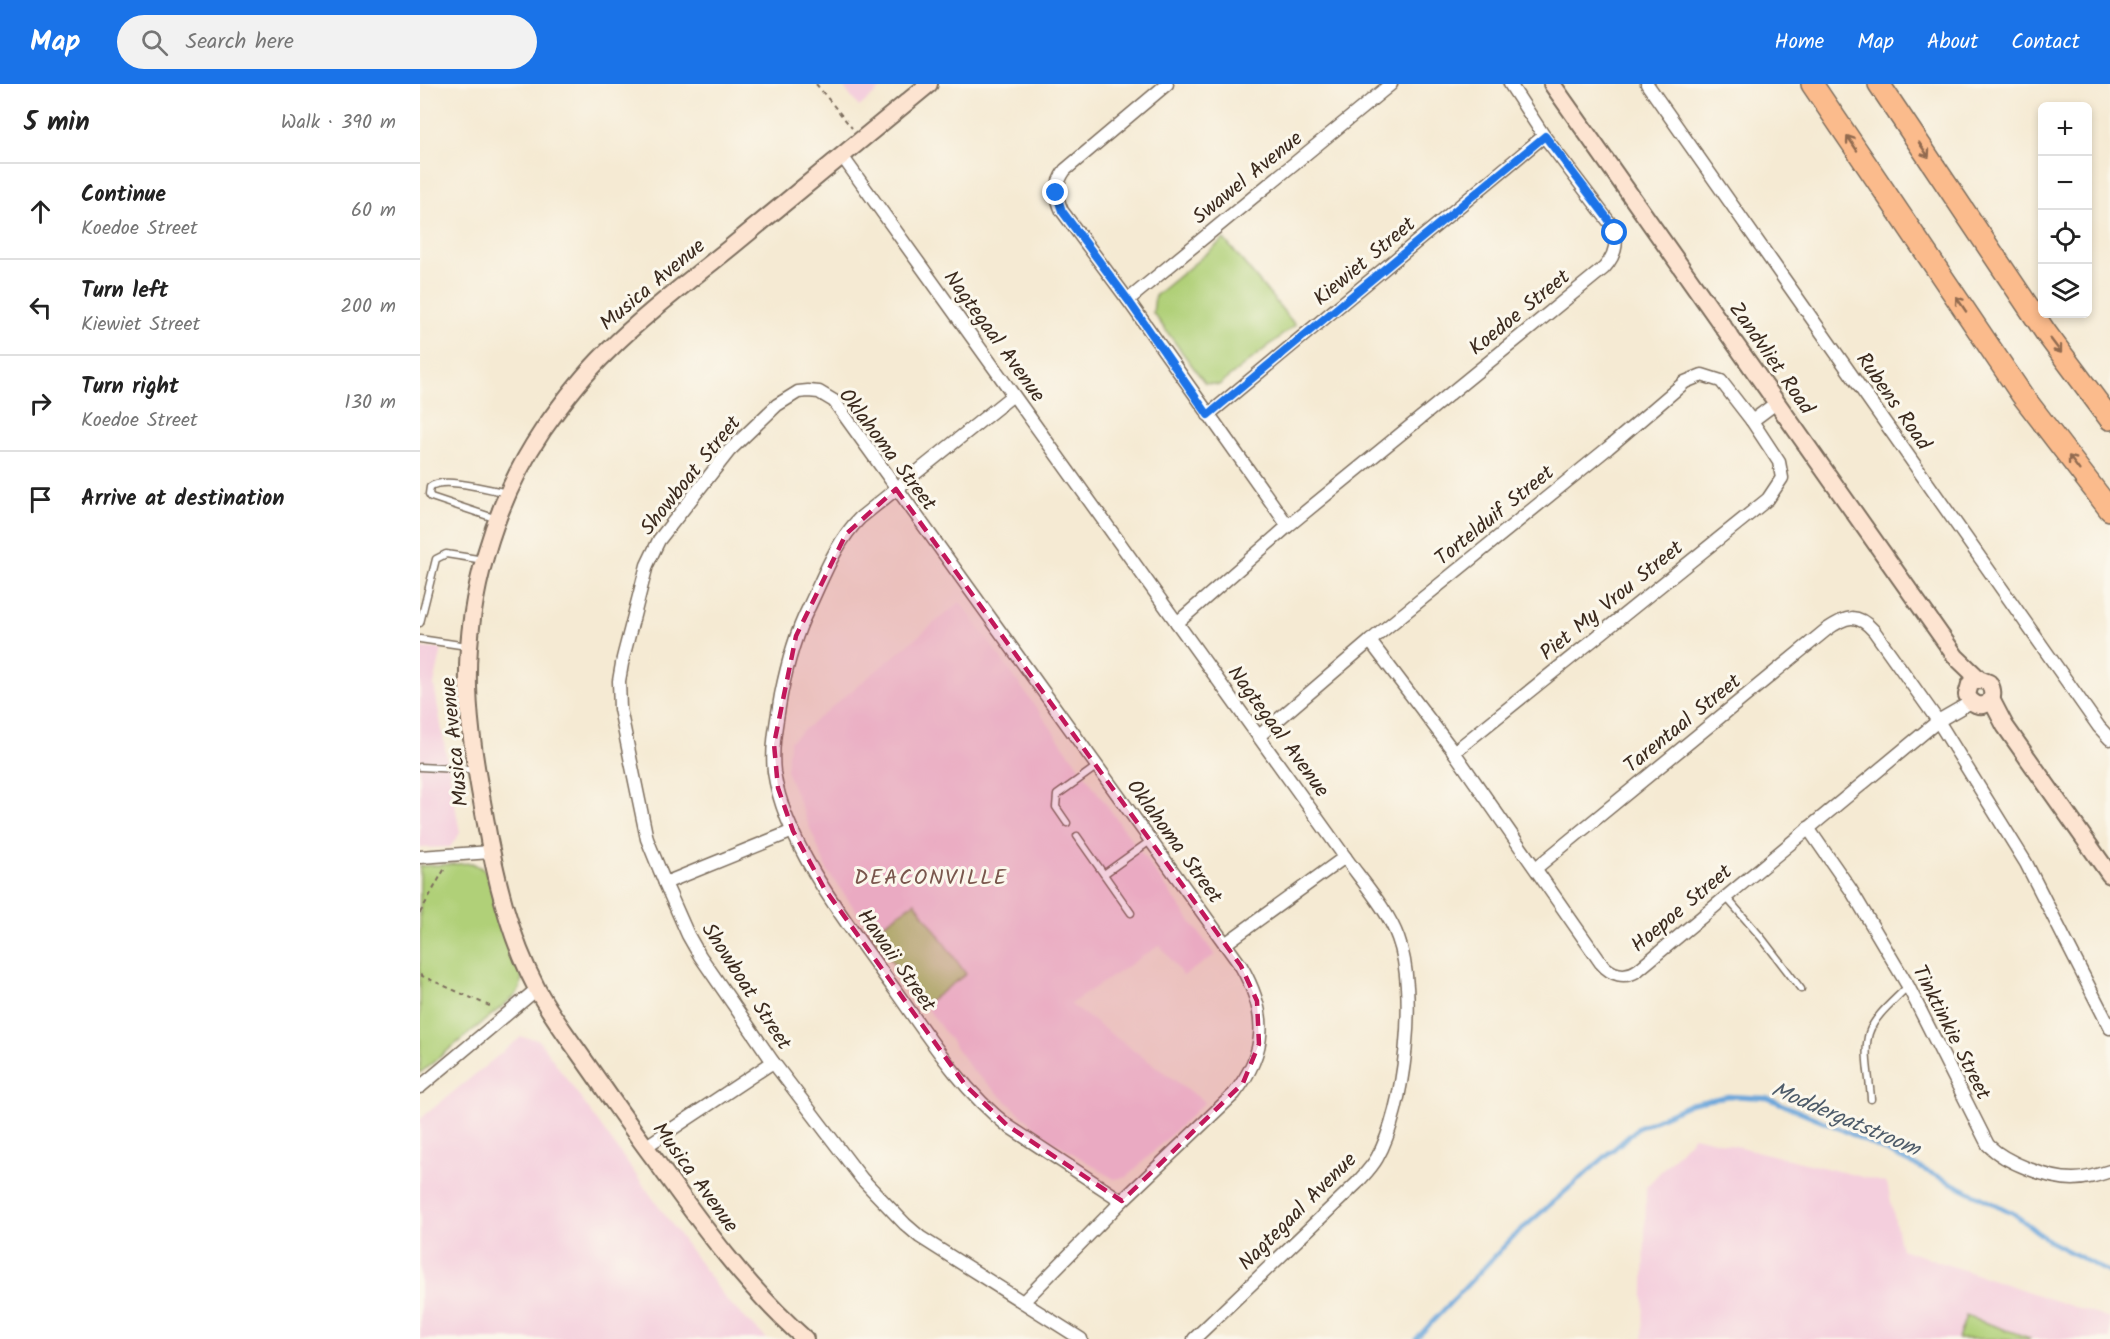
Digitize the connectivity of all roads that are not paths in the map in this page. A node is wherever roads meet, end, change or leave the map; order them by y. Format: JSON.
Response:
{"nodes":[{"id":1,"x":929,"y":84,"type":"edge"},
{"id":2,"x":1167,"y":84,"type":"edge"},
{"id":3,"x":1391,"y":84,"type":"edge"},
{"id":4,"x":1510,"y":84,"type":"edge"},
{"id":5,"x":1552,"y":84,"type":"edge"},
{"id":6,"x":1647,"y":84,"type":"edge"},
{"id":7,"x":1812,"y":84,"type":"edge"},
{"id":8,"x":1879,"y":84,"type":"edge"},
{"id":9,"x":1545,"y":136,"type":"junction"},
{"id":10,"x":842,"y":156,"type":"junction"},
{"id":11,"x":1128,"y":300,"type":"junction"},
{"id":12,"x":819,"y":392,"type":"joint"},
{"id":13,"x":1013,"y":395,"type":"junction"},
{"id":14,"x":1776,"y":402,"type":"junction"},
{"id":15,"x":1208,"y":415,"type":"junction"},
{"id":16,"x":2110,"y":419,"type":"edge"},
{"id":17,"x":1752,"y":421,"type":"junction"},
{"id":18,"x":1781,"y":471,"type":"joint"},
{"id":19,"x":896,"y":489,"type":"junction"},
{"id":20,"x":508,"y":493,"type":"junction"},
{"id":21,"x":2110,"y":510,"type":"edge"},
{"id":22,"x":498,"y":520,"type":"junction"},
{"id":23,"x":1288,"y":526,"type":"junction"},
{"id":24,"x":484,"y":560,"type":"junction"},
{"id":25,"x":420,"y":623,"type":"edge"},
{"id":26,"x":1177,"y":623,"type":"junction"},
{"id":27,"x":420,"y":639,"type":"edge"},
{"id":28,"x":1370,"y":641,"type":"junction"},
{"id":29,"x":470,"y":646,"type":"junction"},
{"id":30,"x":1976,"y":695,"type":"junction"},
{"id":31,"x":1938,"y":721,"type":"junction"},
{"id":32,"x":1259,"y":736,"type":"junction"},
{"id":33,"x":2110,"y":739,"type":"edge"},
{"id":34,"x":1454,"y":752,"type":"junction"},
{"id":35,"x":420,"y":766,"type":"edge"},
{"id":36,"x":1096,"y":767,"type":"junction"},
{"id":37,"x":476,"y":770,"type":"junction"},
{"id":38,"x":1067,"y":823,"type":"dead end"},
{"id":39,"x":1808,"y":828,"type":"junction"},
{"id":40,"x":793,"y":831,"type":"junction"},
{"id":41,"x":1077,"y":836,"type":"dead end"},
{"id":42,"x":1150,"y":841,"type":"junction"},
{"id":43,"x":491,"y":852,"type":"junction"},
{"id":44,"x":420,"y":857,"type":"edge"},
{"id":45,"x":1346,"y":857,"type":"junction"},
{"id":46,"x":1536,"y":868,"type":"junction"},
{"id":47,"x":1104,"y":874,"type":"junction"},
{"id":48,"x":2110,"y":875,"type":"edge"},
{"id":49,"x":665,"y":883,"type":"junction"},
{"id":50,"x":1725,"y":897,"type":"junction"},
{"id":51,"x":1131,"y":913,"type":"dead end"},
{"id":52,"x":1225,"y":944,"type":"junction"},
{"id":53,"x":1908,"y":986,"type":"junction"},
{"id":54,"x":537,"y":989,"type":"junction"},
{"id":55,"x":1801,"y":989,"type":"dead end"},
{"id":56,"x":2110,"y":1028,"type":"edge"},
{"id":57,"x":773,"y":1062,"type":"junction"},
{"id":58,"x":420,"y":1087,"type":"edge"},
{"id":59,"x":1871,"y":1099,"type":"dead end"},
{"id":60,"x":645,"y":1147,"type":"junction"},
{"id":61,"x":2110,"y":1171,"type":"edge"},
{"id":62,"x":1122,"y":1201,"type":"junction"},
{"id":63,"x":1024,"y":1301,"type":"junction"},
{"id":64,"x":805,"y":1339,"type":"edge"},
{"id":65,"x":1081,"y":1339,"type":"edge"},
{"id":66,"x":1194,"y":1339,"type":"edge"}],
"edges":[{"from":1,"to":10,"type":"street","name":"Musica Avenue"},
{"from":2,"to":11,"type":"street"},
{"from":3,"to":11,"type":"street","name":"Swawel Avenue"},
{"from":4,"to":9,"type":"street","name":"Koedoe Street"},
{"from":5,"to":14,"type":"street","name":"Zandvliet Road"},
{"from":6,"to":33,"type":"street","name":"Rubens Road"},
{"from":21,"to":7,"type":"highway","one_way":true},
{"from":8,"to":16,"type":"highway","one_way":true},
{"from":9,"to":15,"type":"street","name":"Kiewiet Street"},
{"from":9,"to":23,"type":"street","name":"Koedoe Street"},
{"from":10,"to":13,"type":"street","name":"Nagtegaal Avenue"},
{"from":10,"to":20,"type":"street","name":"Musica Avenue"},
{"from":11,"to":15,"type":"street"},
{"from":12,"to":19,"type":"street","name":"Oklahoma Street"},
{"from":12,"to":49,"type":"street","name":"Showboat Street"},
{"from":13,"to":19,"type":"street","name":"Hawaii Street"},
{"from":13,"to":26,"type":"street","name":"Nagtegaal Avenue"},
{"from":14,"to":17,"type":"street"},
{"from":14,"to":30,"type":"street","name":"Zandvliet Road"},
{"from":15,"to":23,"type":"street"},
{"from":17,"to":18,"type":"street","name":"Tortelduif Street"},
{"from":17,"to":28,"type":"street","name":"Tortelduif Street"},
{"from":18,"to":34,"type":"street","name":"Piet My Vrou Street"},
{"from":19,"to":36,"type":"street","name":"Oklahoma Street"},
{"from":19,"to":40,"type":"street","name":"Hawaii Street"},
{"from":20,"to":22,"type":"street","name":"Musica Avenue"},
{"from":20,"to":22,"type":"lane"},
{"from":22,"to":24,"type":"street","name":"Musica Avenue"},
{"from":23,"to":26,"type":"street","name":"Koedoe Street"},
{"from":24,"to":25,"type":"lane"},
{"from":24,"to":29,"type":"street","name":"Musica Avenue"},
{"from":26,"to":32,"type":"street","name":"Nagtegaal Avenue"},
{"from":27,"to":29,"type":"lane"},
{"from":28,"to":32,"type":"street","name":"Tortelduif Street"},
{"from":28,"to":34,"type":"street","name":"Hoepoe Street"},
{"from":29,"to":37,"type":"street","name":"Musica Avenue"},
{"from":30,"to":31,"type":"street","name":"Hoepoe Street"},
{"from":30,"to":48,"type":"street","name":"Zandvliet Road"},
{"from":31,"to":39,"type":"street","name":"Hoepoe Street"},
{"from":31,"to":46,"type":"street","name":"Tarentaal Street"},
{"from":31,"to":56,"type":"street"},
{"from":32,"to":45,"type":"street","name":"Nagtegaal Avenue"},
{"from":34,"to":46,"type":"street","name":"Hoepoe Street"},
{"from":35,"to":37,"type":"lane"},
{"from":36,"to":38,"type":"lane"},
{"from":36,"to":42,"type":"street","name":"Oklahoma Street"},
{"from":37,"to":43,"type":"street","name":"Musica Avenue"},
{"from":39,"to":50,"type":"street","name":"Hoepoe Street"},
{"from":39,"to":53,"type":"street","name":"Tinktinkie Street"},
{"from":40,"to":49,"type":"street"},
{"from":40,"to":62,"type":"street","name":"Hawaii Street"},
{"from":41,"to":47,"type":"lane"},
{"from":42,"to":47,"type":"lane"},
{"from":42,"to":52,"type":"street","name":"Oklahoma Street"},
{"from":43,"to":44,"type":"street"},
{"from":43,"to":54,"type":"street","name":"Musica Avenue"},
{"from":45,"to":52,"type":"street"},
{"from":45,"to":66,"type":"street","name":"Nagtegaal Avenue"},
{"from":46,"to":50,"type":"street","name":"Hoepoe Street"},
{"from":47,"to":51,"type":"lane"},
{"from":49,"to":57,"type":"street","name":"Showboat Street"},
{"from":50,"to":55,"type":"lane"},
{"from":52,"to":62,"type":"street","name":"Oklahoma Street"},
{"from":53,"to":59,"type":"lane"},
{"from":53,"to":61,"type":"street","name":"Tinktinkie Street"},
{"from":54,"to":58,"type":"street"},
{"from":54,"to":60,"type":"street","name":"Musica Avenue"},
{"from":57,"to":60,"type":"street"},
{"from":57,"to":63,"type":"street","name":"Showboat Street"},
{"from":60,"to":64,"type":"street","name":"Musica Avenue"},
{"from":62,"to":63,"type":"street","name":"Oklahoma Street"},
{"from":63,"to":65,"type":"street","name":"Showboat Street"}]}
